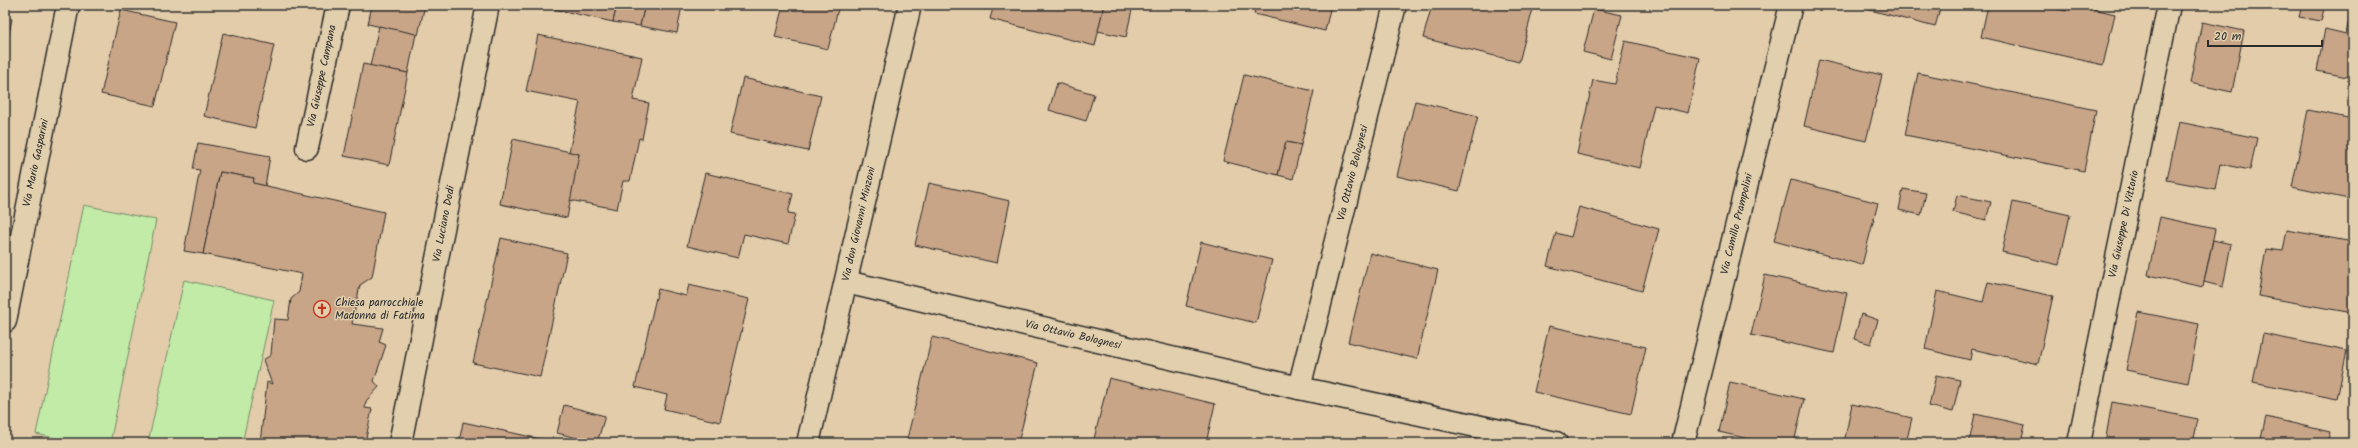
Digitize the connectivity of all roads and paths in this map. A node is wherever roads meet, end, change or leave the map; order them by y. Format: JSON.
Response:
{"nodes":[{"id":1,"x":68,"y":5,"type":"edge"},
{"id":2,"x":338,"y":5,"type":"edge"},
{"id":3,"x":488,"y":5,"type":"edge"},
{"id":4,"x":910,"y":5,"type":"edge"},
{"id":5,"x":1395,"y":5,"type":"edge"},
{"id":6,"x":1791,"y":5,"type":"edge"},
{"id":7,"x":2169,"y":5,"type":"edge"},
{"id":8,"x":307,"y":148,"type":"dead end"},
{"id":9,"x":9,"y":272,"type":"edge"},
{"id":10,"x":846,"y":282,"type":"junction"},
{"id":11,"x":5,"y":321,"type":"edge"},
{"id":12,"x":1299,"y":388,"type":"junction"},
{"id":13,"x":400,"y":443,"type":"edge"},
{"id":14,"x":808,"y":443,"type":"edge"},
{"id":15,"x":1556,"y":443,"type":"edge"},
{"id":16,"x":1683,"y":443,"type":"edge"},
{"id":17,"x":2080,"y":443,"type":"edge"}],
"edges":[{"from":1,"to":9,"type":"street","name":"Via Mario Gasparini"},
{"from":2,"to":8,"type":"street","name":"Via Giuseppe Campana"},
{"from":3,"to":13,"type":"street","name":"Via Luciano Dodi"},
{"from":4,"to":10,"type":"street","name":"Via don Giovanni Minzoni"},
{"from":5,"to":12,"type":"street","name":"Via Ottavio Bolognesi"},
{"from":6,"to":16,"type":"street","name":"Via Camillo Prampolini"},
{"from":7,"to":17,"type":"street","name":"Via Giuseppe Di Vittorio"},
{"from":9,"to":11,"type":"street","name":"Via Mario Gasparini"},
{"from":10,"to":12,"type":"street","name":"Via Ottavio Bolognesi"},
{"from":10,"to":14,"type":"street","name":"Via don Giovanni Minzoni"},
{"from":12,"to":15,"type":"street","name":"Via Ottavio Bolognesi"}]}
